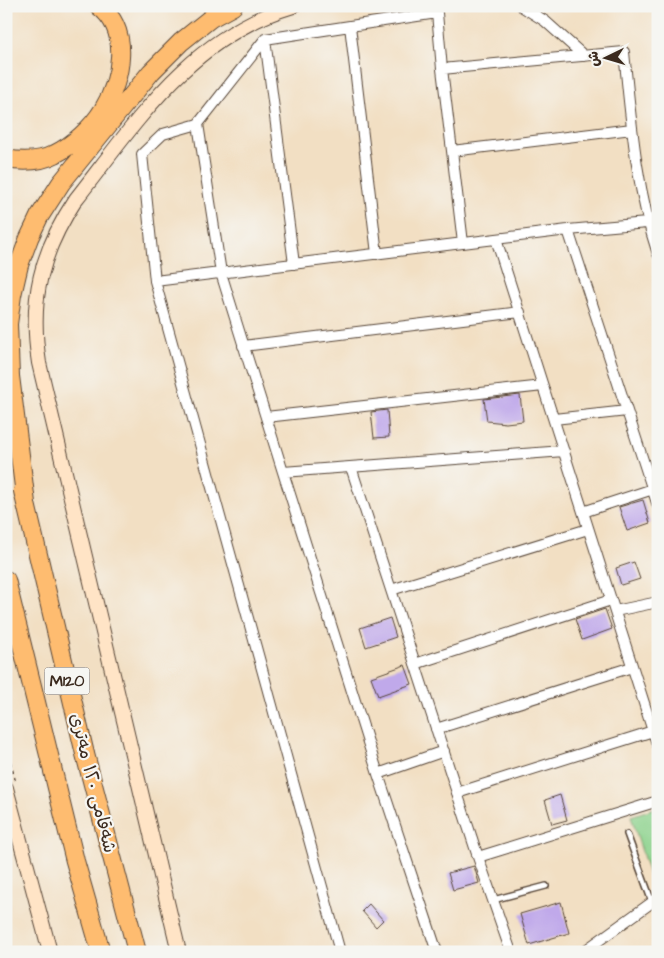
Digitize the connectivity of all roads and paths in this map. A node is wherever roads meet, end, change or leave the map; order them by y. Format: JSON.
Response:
{"nodes":[{"id":1,"x":98,"y":6,"type":"edge"},
{"id":2,"x":233,"y":6,"type":"edge"},
{"id":3,"x":316,"y":6,"type":"edge"},
{"id":4,"x":521,"y":6,"type":"edge"},
{"id":5,"x":297,"y":8,"type":"edge"},
{"id":6,"x":350,"y":26,"type":"junction"},
{"id":7,"x":265,"y":39,"type":"junction"},
{"id":8,"x":584,"y":56,"type":"junction"},
{"id":9,"x":442,"y":69,"type":"junction"},
{"id":10,"x":198,"y":124,"type":"junction"},
{"id":11,"x":632,"y":129,"type":"junction"},
{"id":12,"x":452,"y":151,"type":"junction"},
{"id":13,"x":6,"y":159,"type":"edge"},
{"id":14,"x":653,"y":222,"type":"edge"},
{"id":15,"x":568,"y":230,"type":"junction"},
{"id":16,"x":496,"y":239,"type":"junction"},
{"id":17,"x":463,"y":243,"type":"junction"},
{"id":18,"x":377,"y":254,"type":"junction"},
{"id":19,"x":658,"y":254,"type":"edge"},
{"id":20,"x":294,"y":264,"type":"junction"},
{"id":21,"x":221,"y":273,"type":"junction"},
{"id":22,"x":155,"y":281,"type":"junction"},
{"id":23,"x":520,"y":312,"type":"junction"},
{"id":24,"x":243,"y":346,"type":"junction"},
{"id":25,"x":543,"y":386,"type":"junction"},
{"id":26,"x":6,"y":408,"type":"edge"},
{"id":27,"x":627,"y":411,"type":"junction"},
{"id":28,"x":266,"y":417,"type":"junction"},
{"id":29,"x":554,"y":419,"type":"junction"},
{"id":30,"x":564,"y":451,"type":"junction"},
{"id":31,"x":351,"y":467,"type":"junction"},
{"id":32,"x":284,"y":472,"type":"junction"},
{"id":33,"x":653,"y":489,"type":"junction"},
{"id":34,"x":26,"y":503,"type":"junction"},
{"id":35,"x":658,"y":506,"type":"edge"},
{"id":36,"x":583,"y":512,"type":"junction"},
{"id":37,"x":588,"y":529,"type":"junction"},
{"id":38,"x":6,"y":580,"type":"edge"},
{"id":39,"x":391,"y":590,"type":"junction"},
{"id":40,"x":611,"y":600,"type":"junction"},
{"id":41,"x":658,"y":602,"type":"edge"},
{"id":42,"x":614,"y":611,"type":"junction"},
{"id":43,"x":415,"y":664,"type":"junction"},
{"id":44,"x":632,"y":667,"type":"junction"},
{"id":45,"x":436,"y":729,"type":"junction"},
{"id":46,"x":653,"y":732,"type":"junction"},
{"id":47,"x":658,"y":747,"type":"edge"},
{"id":48,"x":444,"y":752,"type":"junction"},
{"id":49,"x":378,"y":774,"type":"junction"},
{"id":50,"x":6,"y":788,"type":"edge"},
{"id":51,"x":457,"y":793,"type":"junction"},
{"id":52,"x":658,"y":801,"type":"edge"},
{"id":53,"x":627,"y":834,"type":"dead end"},
{"id":54,"x":478,"y":857,"type":"junction"},
{"id":55,"x":546,"y":886,"type":"dead end"},
{"id":56,"x":493,"y":900,"type":"junction"},
{"id":57,"x":655,"y":900,"type":"edge"},
{"id":58,"x":50,"y":952,"type":"edge"},
{"id":59,"x":101,"y":952,"type":"edge"},
{"id":60,"x":137,"y":952,"type":"edge"},
{"id":61,"x":180,"y":952,"type":"edge"},
{"id":62,"x":340,"y":952,"type":"edge"},
{"id":63,"x":437,"y":952,"type":"edge"},
{"id":64,"x":511,"y":952,"type":"edge"},
{"id":65,"x":583,"y":952,"type":"edge"}],
"edges":[{"from":1,"to":13,"type":"highway"},
{"from":2,"to":34,"type":"highway"},
{"from":3,"to":5,"type":"path"},
{"from":4,"to":8,"type":"street"},
{"from":5,"to":61,"type":"street"},
{"from":6,"to":7,"type":"street"},
{"from":6,"to":9,"type":"street"},
{"from":6,"to":18,"type":"street"},
{"from":7,"to":10,"type":"street"},
{"from":7,"to":20,"type":"street"},
{"from":8,"to":9,"type":"street"},
{"from":8,"to":11,"type":"street"},
{"from":9,"to":12,"type":"street"},
{"from":10,"to":21,"type":"street"},
{"from":10,"to":22,"type":"street"},
{"from":11,"to":12,"type":"street"},
{"from":11,"to":14,"type":"street"},
{"from":12,"to":17,"type":"street"},
{"from":14,"to":15,"type":"street"},
{"from":14,"to":19,"type":"street"},
{"from":15,"to":16,"type":"street"},
{"from":15,"to":27,"type":"street"},
{"from":16,"to":17,"type":"street"},
{"from":16,"to":23,"type":"street"},
{"from":17,"to":18,"type":"street"},
{"from":18,"to":20,"type":"street"},
{"from":20,"to":21,"type":"street"},
{"from":21,"to":22,"type":"street"},
{"from":21,"to":24,"type":"street"},
{"from":22,"to":62,"type":"street"},
{"from":23,"to":24,"type":"street"},
{"from":23,"to":25,"type":"street"},
{"from":24,"to":28,"type":"street"},
{"from":25,"to":28,"type":"street"},
{"from":25,"to":29,"type":"street"},
{"from":26,"to":34,"type":"highway","name":"شەقامی ١٢٠ مەتری","number":"M120"},
{"from":27,"to":29,"type":"street"},
{"from":27,"to":33,"type":"street"},
{"from":28,"to":32,"type":"street"},
{"from":29,"to":30,"type":"street"},
{"from":30,"to":31,"type":"street"},
{"from":30,"to":36,"type":"street"},
{"from":31,"to":32,"type":"street"},
{"from":31,"to":39,"type":"street"},
{"from":32,"to":49,"type":"street"},
{"from":33,"to":35,"type":"street"},
{"from":33,"to":36,"type":"street"},
{"from":34,"to":60,"type":"highway","name":"شەقامی ١٢٠ مەتری","number":"M120"},
{"from":36,"to":37,"type":"street"},
{"from":37,"to":39,"type":"street"},
{"from":37,"to":40,"type":"street"},
{"from":38,"to":59,"type":"highway","name":"شەقامی ١٢٠ مەتری","number":"M120"},
{"from":39,"to":43,"type":"street"},
{"from":40,"to":42,"type":"street"},
{"from":40,"to":43,"type":"street"},
{"from":41,"to":42,"type":"street"},
{"from":42,"to":44,"type":"street"},
{"from":43,"to":45,"type":"street"},
{"from":44,"to":45,"type":"street"},
{"from":44,"to":46,"type":"street"},
{"from":45,"to":48,"type":"street"},
{"from":46,"to":47,"type":"street"},
{"from":46,"to":51,"type":"street"},
{"from":48,"to":49,"type":"street"},
{"from":48,"to":51,"type":"street"},
{"from":49,"to":63,"type":"street"},
{"from":50,"to":58,"type":"street"},
{"from":51,"to":54,"type":"street"},
{"from":52,"to":54,"type":"street"},
{"from":53,"to":57,"type":"lane"},
{"from":54,"to":56,"type":"street"},
{"from":55,"to":56,"type":"lane"},
{"from":56,"to":64,"type":"street"},
{"from":57,"to":65,"type":"street"}]}
